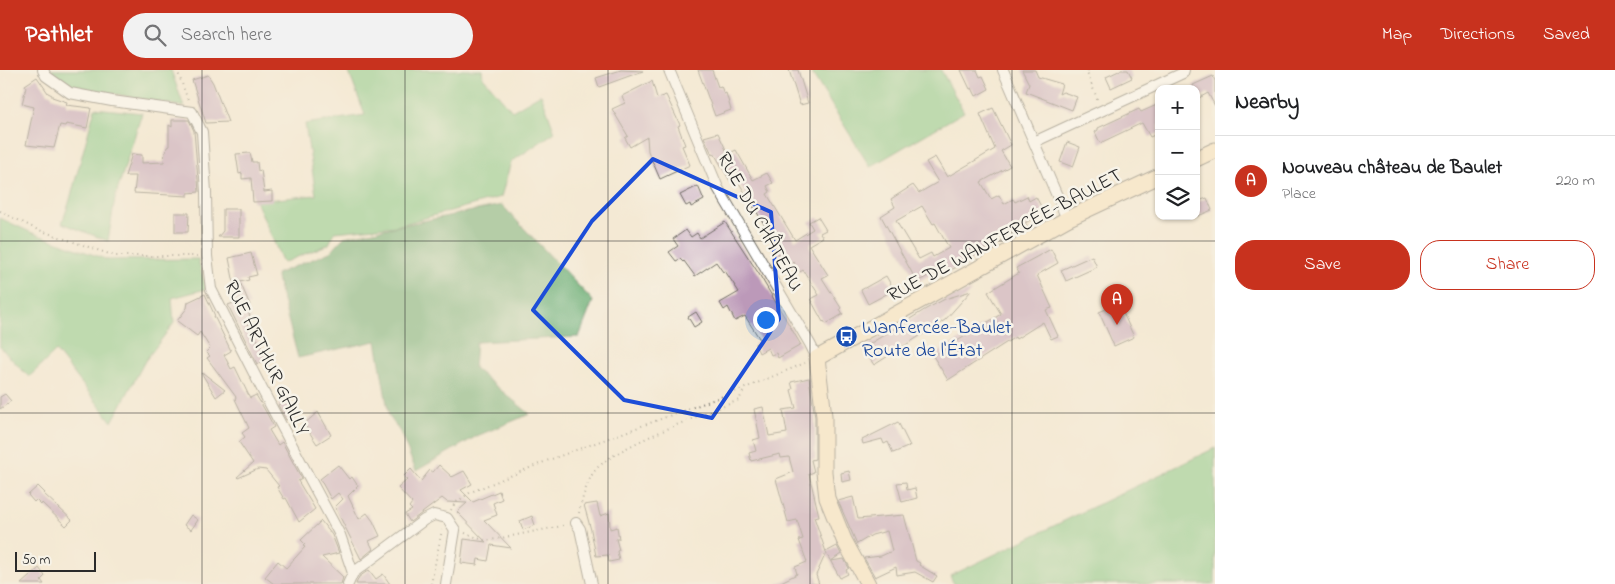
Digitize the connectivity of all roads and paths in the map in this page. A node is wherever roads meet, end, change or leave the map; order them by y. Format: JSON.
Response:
{"nodes":[{"id":1,"x":42,"y":70,"type":"edge"},
{"id":2,"x":177,"y":70,"type":"edge"},
{"id":3,"x":669,"y":70,"type":"edge"},
{"id":4,"x":1003,"y":70,"type":"edge"},
{"id":5,"x":1088,"y":70,"type":"edge"},
{"id":6,"x":1184,"y":70,"type":"edge"},
{"id":7,"x":1101,"y":111,"type":"junction"},
{"id":8,"x":192,"y":112,"type":"junction"},
{"id":9,"x":1034,"y":142,"type":"junction"},
{"id":10,"x":1215,"y":150,"type":"edge"},
{"id":11,"x":1200,"y":157,"type":"edge"},
{"id":12,"x":1155,"y":178,"type":"edge"},
{"id":13,"x":0,"y":211,"type":"edge"},
{"id":14,"x":1067,"y":219,"type":"junction"},
{"id":15,"x":207,"y":256,"type":"junction"},
{"id":16,"x":817,"y":358,"type":"junction"},
{"id":17,"x":745,"y":388,"type":"junction"},
{"id":18,"x":447,"y":518,"type":"junction"},
{"id":19,"x":576,"y":523,"type":"junction"},
{"id":20,"x":455,"y":530,"type":"junction"},
{"id":21,"x":353,"y":573,"type":"junction"},
{"id":22,"x":348,"y":584,"type":"edge"},
{"id":23,"x":431,"y":584,"type":"edge"},
{"id":24,"x":446,"y":584,"type":"edge"},
{"id":25,"x":592,"y":584,"type":"edge"},
{"id":26,"x":867,"y":584,"type":"edge"}],
"edges":[{"from":1,"to":8,"type":"street"},
{"from":2,"to":8,"type":"path"},
{"from":3,"to":16,"type":"street","name":"RUE DU CHÂTEAU"},
{"from":4,"to":9,"type":"street"},
{"from":5,"to":7,"type":"path"},
{"from":6,"to":7,"type":"street"},
{"from":7,"to":9,"type":"street"},
{"from":8,"to":15,"type":"street","name":"RUE ARTHUR GAILLY"},
{"from":9,"to":14,"type":"street"},
{"from":10,"to":11,"type":"main road"},
{"from":12,"to":14,"type":"main road","name":"RUE DE WANFERCÉE-BAULET"},
{"from":13,"to":15,"type":"path"},
{"from":14,"to":16,"type":"main road","name":"RUE DE WANFERCÉE-BAULET"},
{"from":15,"to":21,"type":"street","name":"RUE ARTHUR GAILLY"},
{"from":16,"to":17,"type":"path"},
{"from":16,"to":26,"type":"main road"},
{"from":17,"to":18,"type":"path"},
{"from":17,"to":19,"type":"path"},
{"from":18,"to":20,"type":"street"},
{"from":18,"to":21,"type":"street"},
{"from":18,"to":23,"type":"path"},
{"from":19,"to":20,"type":"path"},
{"from":19,"to":25,"type":"street"},
{"from":20,"to":24,"type":"street"},
{"from":21,"to":22,"type":"street"}]}
